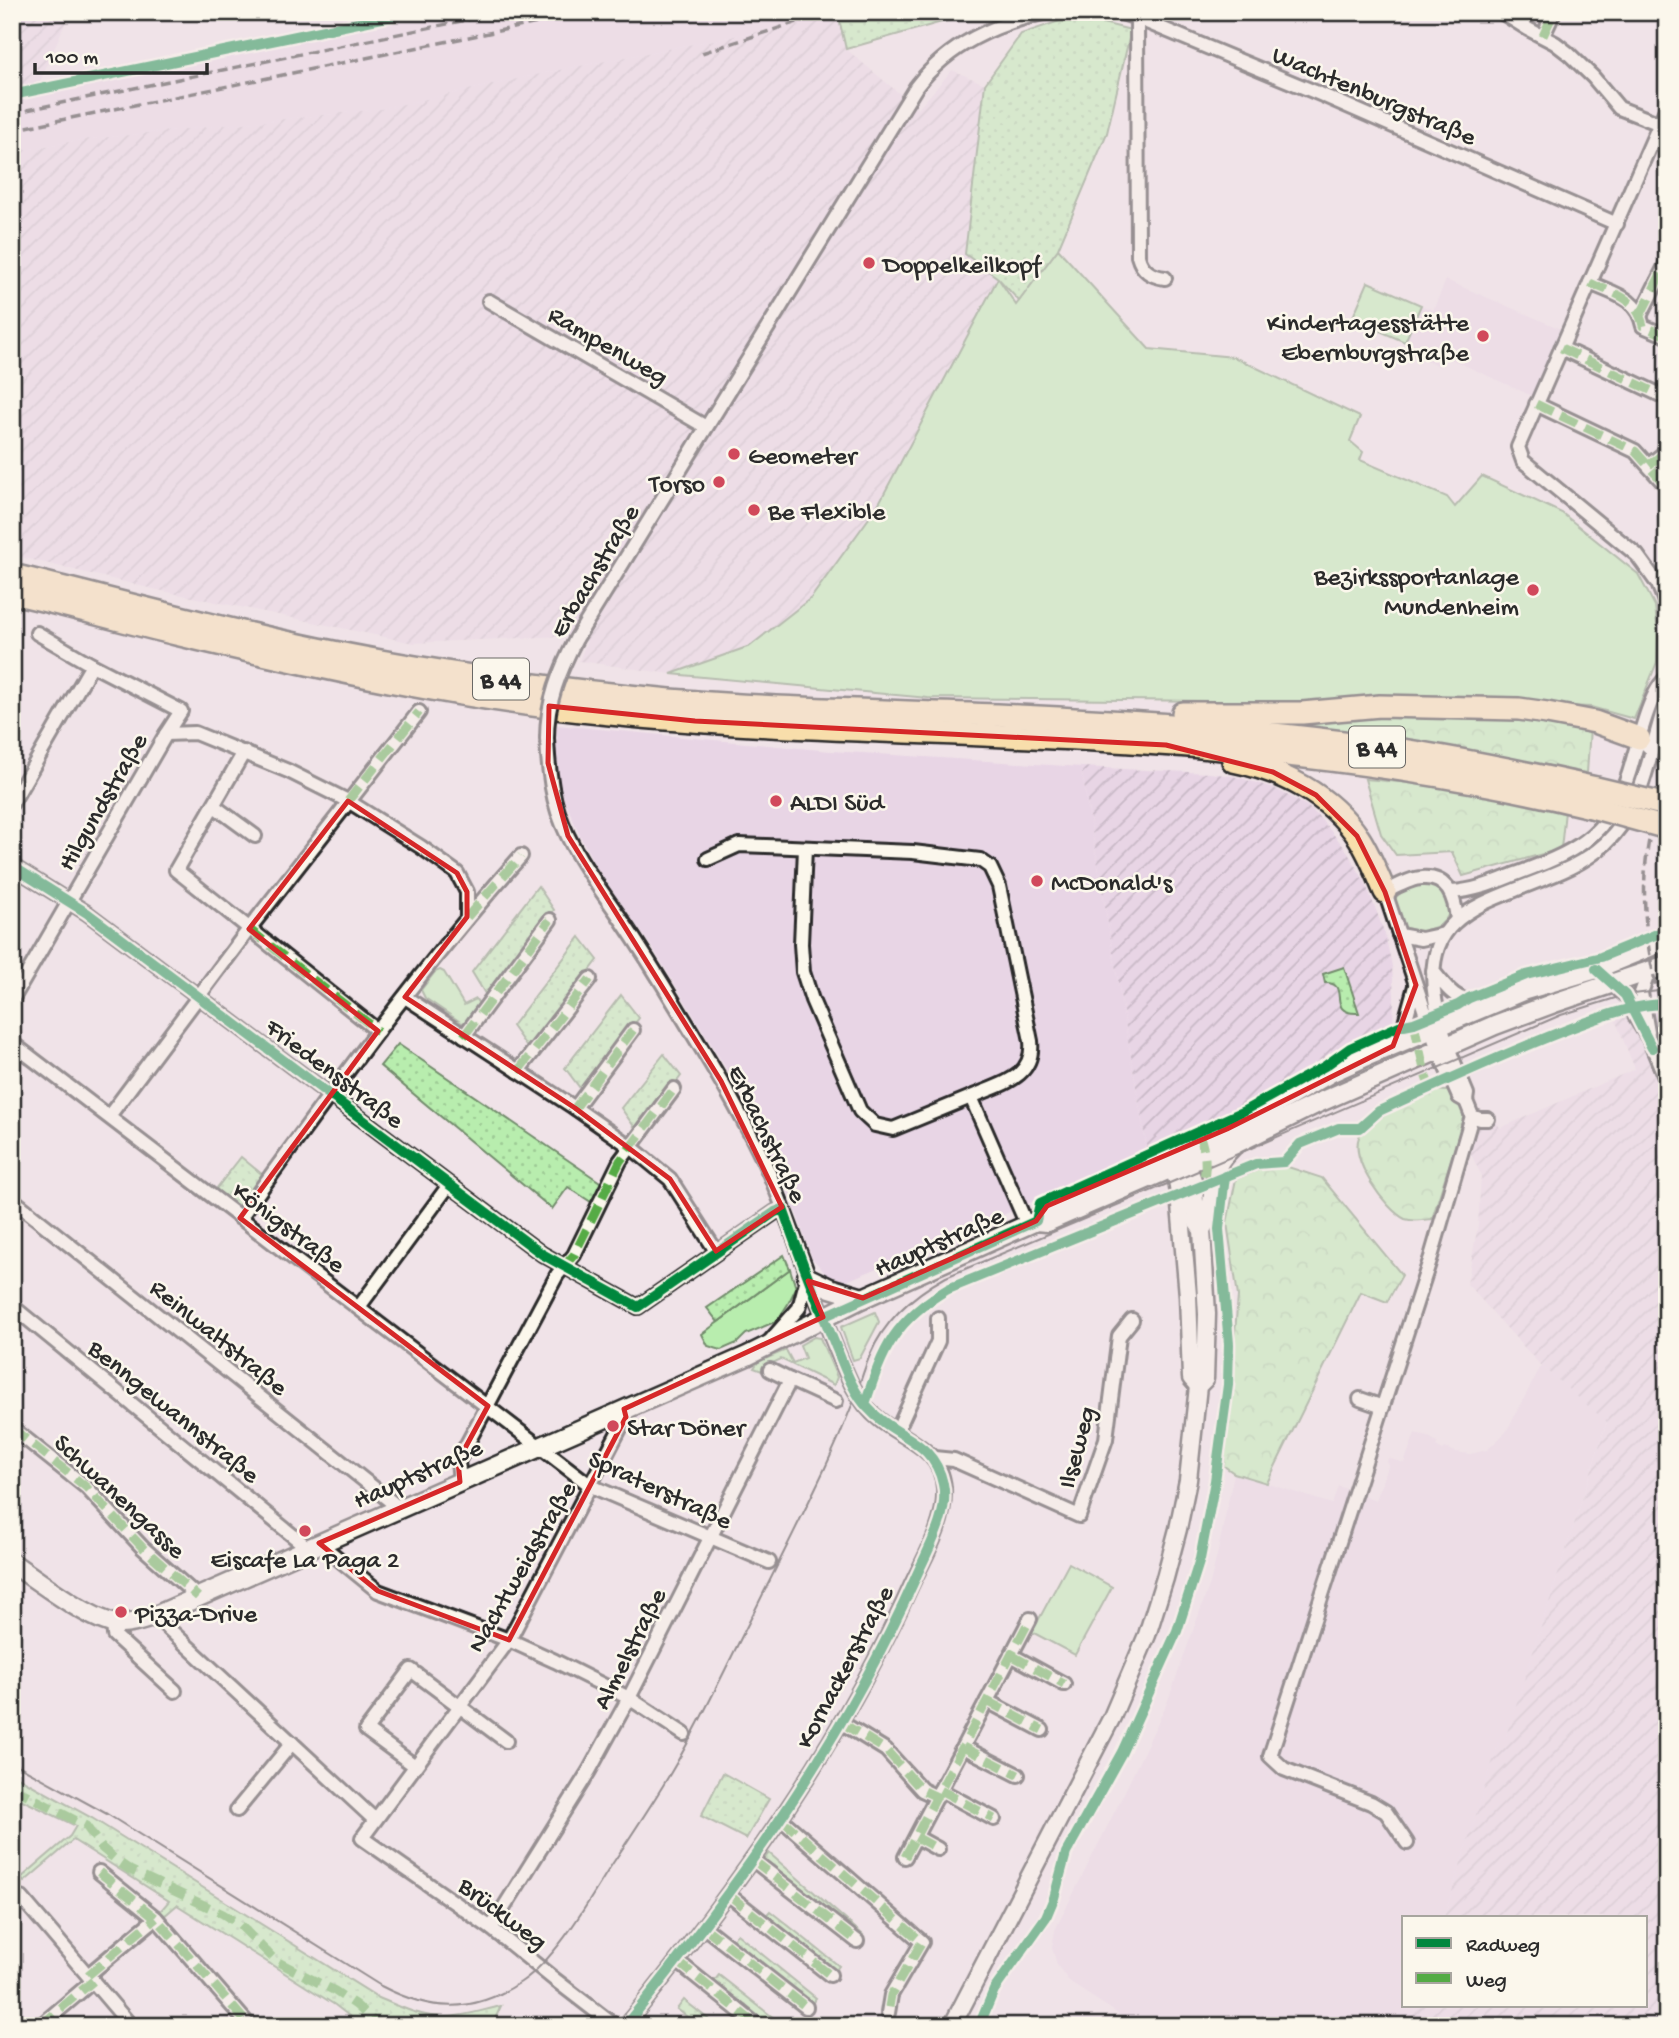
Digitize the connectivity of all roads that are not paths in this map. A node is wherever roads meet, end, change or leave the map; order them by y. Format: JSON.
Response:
{"nodes":[{"id":1,"x":1047,"y":12,"type":"edge"},
{"id":2,"x":1118,"y":12,"type":"edge"},
{"id":3,"x":1501,"y":12,"type":"edge"},
{"id":4,"x":1554,"y":12,"type":"edge"},
{"id":5,"x":1137,"y":18,"type":"junction"},
{"id":6,"x":1543,"y":36,"type":"junction"},
{"id":7,"x":1667,"y":107,"type":"edge"},
{"id":8,"x":1660,"y":124,"type":"junction"},
{"id":9,"x":1617,"y":224,"type":"junction"},
{"id":10,"x":1667,"y":262,"type":"edge"},
{"id":11,"x":1165,"y":278,"type":"dead end"},
{"id":12,"x":1590,"y":283,"type":"junction"},
{"id":13,"x":489,"y":301,"type":"dead end"},
{"id":14,"x":1641,"y":314,"type":"junction"},
{"id":15,"x":1667,"y":337,"type":"edge"},
{"id":16,"x":1561,"y":348,"type":"junction"},
{"id":17,"x":1667,"y":398,"type":"edge"},
{"id":18,"x":1536,"y":404,"type":"junction"},
{"id":19,"x":706,"y":427,"type":"junction"},
{"id":20,"x":1667,"y":445,"type":"edge"},
{"id":21,"x":1649,"y":465,"type":"junction"},
{"id":22,"x":1667,"y":483,"type":"edge"},
{"id":23,"x":12,"y":575,"type":"edge"},
{"id":24,"x":12,"y":593,"type":"edge"},
{"id":25,"x":1667,"y":606,"type":"edge"},
{"id":26,"x":37,"y":633,"type":"dead end"},
{"id":27,"x":92,"y":665,"type":"junction"},
{"id":28,"x":1667,"y":679,"type":"edge"},
{"id":29,"x":1667,"y":697,"type":"edge"},
{"id":30,"x":419,"y":712,"type":"dead end"},
{"id":31,"x":1156,"y":724,"type":"junction"},
{"id":32,"x":166,"y":734,"type":"junction"},
{"id":33,"x":1646,"y":744,"type":"junction"},
{"id":34,"x":1166,"y":745,"type":"junction"},
{"id":35,"x":244,"y":752,"type":"junction"},
{"id":36,"x":1593,"y":797,"type":"junction"},
{"id":37,"x":348,"y":801,"type":"junction"},
{"id":38,"x":12,"y":803,"type":"edge"},
{"id":39,"x":1667,"y":805,"type":"edge"},
{"id":40,"x":214,"y":806,"type":"junction"},
{"id":41,"x":1667,"y":828,"type":"edge"},
{"id":42,"x":255,"y":836,"type":"dead end"},
{"id":43,"x":805,"y":848,"type":"junction"},
{"id":44,"x":521,"y":856,"type":"dead end"},
{"id":45,"x":708,"y":859,"type":"dead end"},
{"id":46,"x":12,"y":866,"type":"edge"},
{"id":47,"x":1385,"y":891,"type":"junction"},
{"id":48,"x":1451,"y":892,"type":"junction"},
{"id":49,"x":69,"y":900,"type":"junction"},
{"id":50,"x":467,"y":917,"type":"junction"},
{"id":51,"x":550,"y":920,"type":"dead end"},
{"id":52,"x":1457,"y":920,"type":"junction"},
{"id":53,"x":248,"y":929,"type":"junction"},
{"id":54,"x":1444,"y":934,"type":"junction"},
{"id":55,"x":1399,"y":935,"type":"junction"},
{"id":56,"x":1667,"y":940,"type":"edge"},
{"id":57,"x":1658,"y":968,"type":"edge"},
{"id":58,"x":1595,"y":969,"type":"junction"},
{"id":59,"x":1433,"y":971,"type":"junction"},
{"id":60,"x":590,"y":979,"type":"dead end"},
{"id":61,"x":1612,"y":983,"type":"junction"},
{"id":62,"x":1416,"y":985,"type":"junction"},
{"id":63,"x":198,"y":997,"type":"junction"},
{"id":64,"x":405,"y":997,"type":"junction"},
{"id":65,"x":12,"y":1000,"type":"edge"},
{"id":66,"x":1483,"y":1007,"type":"junction"},
{"id":67,"x":1437,"y":1027,"type":"junction"},
{"id":68,"x":632,"y":1030,"type":"dead end"},
{"id":69,"x":378,"y":1031,"type":"junction"},
{"id":70,"x":464,"y":1036,"type":"junction"},
{"id":71,"x":12,"y":1043,"type":"edge"},
{"id":72,"x":1651,"y":1044,"type":"junction"},
{"id":73,"x":1393,"y":1046,"type":"junction"},
{"id":74,"x":1443,"y":1048,"type":"junction"},
{"id":75,"x":518,"y":1071,"type":"junction"},
{"id":76,"x":1667,"y":1082,"type":"edge"},
{"id":77,"x":674,"y":1088,"type":"dead end"},
{"id":78,"x":329,"y":1096,"type":"junction"},
{"id":79,"x":971,"y":1097,"type":"junction"},
{"id":80,"x":575,"y":1108,"type":"junction"},
{"id":81,"x":109,"y":1116,"type":"junction"},
{"id":82,"x":1472,"y":1116,"type":"junction"},
{"id":83,"x":1488,"y":1119,"type":"dead end"},
{"id":84,"x":1237,"y":1143,"type":"junction"},
{"id":85,"x":631,"y":1147,"type":"junction"},
{"id":86,"x":1180,"y":1160,"type":"junction"},
{"id":87,"x":449,"y":1185,"type":"junction"},
{"id":88,"x":12,"y":1199,"type":"edge"},
{"id":89,"x":783,"y":1209,"type":"junction"},
{"id":90,"x":240,"y":1218,"type":"junction"},
{"id":91,"x":1032,"y":1223,"type":"junction"},
{"id":92,"x":1202,"y":1230,"type":"junction"},
{"id":93,"x":716,"y":1251,"type":"junction"},
{"id":94,"x":564,"y":1267,"type":"junction"},
{"id":95,"x":807,"y":1278,"type":"junction"},
{"id":96,"x":863,"y":1298,"type":"junction"},
{"id":97,"x":12,"y":1306,"type":"edge"},
{"id":98,"x":359,"y":1307,"type":"junction"},
{"id":99,"x":824,"y":1317,"type":"junction"},
{"id":100,"x":938,"y":1318,"type":"dead end"},
{"id":101,"x":1132,"y":1320,"type":"dead end"},
{"id":102,"x":765,"y":1347,"type":"junction"},
{"id":103,"x":770,"y":1370,"type":"dead end"},
{"id":104,"x":790,"y":1380,"type":"junction"},
{"id":105,"x":1198,"y":1386,"type":"junction"},
{"id":106,"x":1360,"y":1399,"type":"dead end"},
{"id":107,"x":836,"y":1401,"type":"dead end"},
{"id":108,"x":488,"y":1406,"type":"junction"},
{"id":109,"x":1383,"y":1407,"type":"junction"},
{"id":110,"x":624,"y":1409,"type":"junction"},
{"id":111,"x":12,"y":1428,"type":"edge"},
{"id":112,"x":897,"y":1431,"type":"junction"},
{"id":113,"x":539,"y":1447,"type":"junction"},
{"id":114,"x":934,"y":1458,"type":"junction"},
{"id":115,"x":460,"y":1482,"type":"junction"},
{"id":116,"x":591,"y":1486,"type":"junction"},
{"id":117,"x":399,"y":1508,"type":"junction"},
{"id":118,"x":710,"y":1538,"type":"junction"},
{"id":119,"x":314,"y":1546,"type":"junction"},
{"id":120,"x":769,"y":1562,"type":"dead end"},
{"id":121,"x":12,"y":1563,"type":"edge"},
{"id":122,"x":198,"y":1597,"type":"junction"},
{"id":123,"x":155,"y":1616,"type":"junction"},
{"id":124,"x":1030,"y":1619,"type":"dead end"},
{"id":125,"x":113,"y":1623,"type":"junction"},
{"id":126,"x":509,"y":1640,"type":"junction"},
{"id":127,"x":1011,"y":1655,"type":"junction"},
{"id":128,"x":1064,"y":1684,"type":"dead end"},
{"id":129,"x":175,"y":1691,"type":"dead end"},
{"id":130,"x":629,"y":1698,"type":"junction"},
{"id":131,"x":987,"y":1701,"type":"junction"},
{"id":132,"x":460,"y":1707,"type":"junction"},
{"id":133,"x":842,"y":1723,"type":"junction"},
{"id":134,"x":1042,"y":1730,"type":"dead end"},
{"id":135,"x":684,"y":1734,"type":"dead end"},
{"id":136,"x":506,"y":1741,"type":"dead end"},
{"id":137,"x":292,"y":1743,"type":"junction"},
{"id":138,"x":963,"y":1747,"type":"junction"},
{"id":139,"x":415,"y":1766,"type":"junction"},
{"id":140,"x":1018,"y":1775,"type":"dead end"},
{"id":141,"x":938,"y":1794,"type":"junction"},
{"id":142,"x":237,"y":1811,"type":"dead end"},
{"id":143,"x":781,"y":1819,"type":"junction"},
{"id":144,"x":994,"y":1819,"type":"dead end"},
{"id":145,"x":375,"y":1820,"type":"junction"},
{"id":146,"x":916,"y":1837,"type":"junction"},
{"id":147,"x":362,"y":1838,"type":"joint"},
{"id":148,"x":1407,"y":1843,"type":"dead end"},
{"id":149,"x":938,"y":1849,"type":"dead end"},
{"id":150,"x":905,"y":1857,"type":"dead end"},
{"id":151,"x":753,"y":1860,"type":"junction"},
{"id":152,"x":99,"y":1872,"type":"dead end"},
{"id":153,"x":12,"y":1895,"type":"edge"},
{"id":154,"x":729,"y":1895,"type":"junction"},
{"id":155,"x":156,"y":1918,"type":"junction"},
{"id":156,"x":705,"y":1927,"type":"junction"},
{"id":157,"x":491,"y":1928,"type":"junction"},
{"id":158,"x":857,"y":1941,"type":"dead end"},
{"id":159,"x":677,"y":1961,"type":"junction"},
{"id":160,"x":830,"y":1975,"type":"dead end"},
{"id":161,"x":90,"y":1978,"type":"junction"},
{"id":162,"x":806,"y":2007,"type":"dead end"},
{"id":163,"x":888,"y":2013,"type":"dead end"},
{"id":164,"x":12,"y":2021,"type":"edge"},
{"id":165,"x":45,"y":2024,"type":"edge"},
{"id":166,"x":16,"y":2026,"type":"edge"},
{"id":167,"x":131,"y":2026,"type":"edge"},
{"id":168,"x":244,"y":2026,"type":"edge"},
{"id":169,"x":615,"y":2026,"type":"edge"},
{"id":170,"x":625,"y":2026,"type":"edge"},
{"id":171,"x":758,"y":2026,"type":"edge"},
{"id":172,"x":951,"y":2026,"type":"edge"}],
"edges":[{"from":1,"to":19,"type":"street","name":"Erbachstraße"},
{"from":2,"to":5,"type":"street"},
{"from":3,"to":6,"type":"street"},
{"from":4,"to":6,"type":"street"},
{"from":5,"to":9,"type":"street","name":"Wachtenburgstraße"},
{"from":5,"to":11,"type":"street"},
{"from":6,"to":8,"type":"street"},
{"from":7,"to":8,"type":"street"},
{"from":8,"to":9,"type":"street"},
{"from":9,"to":12,"type":"street"},
{"from":10,"to":14,"type":"street"},
{"from":12,"to":14,"type":"street"},
{"from":12,"to":16,"type":"street"},
{"from":13,"to":19,"type":"street","name":"Rampenweg"},
{"from":14,"to":15,"type":"street"},
{"from":16,"to":17,"type":"street"},
{"from":16,"to":18,"type":"street"},
{"from":18,"to":21,"type":"street"},
{"from":18,"to":25,"type":"street"},
{"from":19,"to":89,"type":"street","name":"Erbachstraße","bridge":true},
{"from":20,"to":21,"type":"street"},
{"from":21,"to":22,"type":"street"},
{"from":23,"to":31,"type":"highway","number":"B 44"},
{"from":24,"to":34,"type":"highway","number":"B 44"},
{"from":26,"to":27,"type":"street"},
{"from":27,"to":32,"type":"street","name":"Hilgundstraße"},
{"from":27,"to":38,"type":"street"},
{"from":28,"to":33,"type":"street"},
{"from":29,"to":33,"type":"street"},
{"from":30,"to":37,"type":"street"},
{"from":31,"to":33,"type":"highway"},
{"from":31,"to":36,"type":"highway","number":"B 44"},
{"from":32,"to":35,"type":"street"},
{"from":32,"to":49,"type":"street","name":"Hilgundstraße"},
{"from":33,"to":48,"type":"street"},
{"from":33,"to":52,"type":"street"},
{"from":34,"to":36,"type":"highway","number":"B 44"},
{"from":34,"to":47,"type":"highway"},
{"from":35,"to":37,"type":"street"},
{"from":35,"to":40,"type":"street"},
{"from":36,"to":39,"type":"highway","number":"B 44","bridge":true},
{"from":36,"to":41,"type":"highway","number":"B 44","bridge":true},
{"from":37,"to":50,"type":"street"},
{"from":37,"to":53,"type":"street"},
{"from":40,"to":42,"type":"street"},
{"from":40,"to":53,"type":"street"},
{"from":43,"to":45,"type":"street"},
{"from":43,"to":79,"type":"street"},
{"from":43,"to":79,"type":"street"},
{"from":44,"to":50,"type":"street"},
{"from":46,"to":49,"type":"street","name":"Friedensstraße"},
{"from":47,"to":48,"type":"street"},
{"from":47,"to":55,"type":"street"},
{"from":48,"to":52,"type":"street"},
{"from":49,"to":63,"type":"street","name":"Friedensstraße"},
{"from":49,"to":65,"type":"street","name":"Hilgundstraße"},
{"from":50,"to":64,"type":"street"},
{"from":51,"to":70,"type":"street"},
{"from":52,"to":54,"type":"street"},
{"from":53,"to":63,"type":"street"},
{"from":53,"to":69,"type":"street"},
{"from":54,"to":55,"type":"street"},
{"from":54,"to":59,"type":"street"},
{"from":55,"to":62,"type":"street"},
{"from":56,"to":58,"type":"main road","name":"Hauptstraße"},
{"from":57,"to":61,"type":"main road","name":"Hauptstraße"},
{"from":57,"to":72,"type":"street"},
{"from":58,"to":61,"type":"street"},
{"from":58,"to":66,"type":"main road","name":"Hauptstraße"},
{"from":59,"to":66,"type":"street"},
{"from":59,"to":67,"type":"street"},
{"from":60,"to":75,"type":"street"},
{"from":61,"to":72,"type":"street"},
{"from":61,"to":74,"type":"main road","name":"Hauptstraße"},
{"from":62,"to":67,"type":"street"},
{"from":62,"to":73,"type":"street"},
{"from":63,"to":78,"type":"street","name":"Friedensstraße"},
{"from":63,"to":81,"type":"street"},
{"from":64,"to":69,"type":"street"},
{"from":64,"to":70,"type":"street"},
{"from":66,"to":67,"type":"main road","name":"Hauptstraße"},
{"from":67,"to":73,"type":"main road","name":"Hauptstraße"},
{"from":67,"to":74,"type":"street"},
{"from":68,"to":80,"type":"street"},
{"from":69,"to":78,"type":"street"},
{"from":70,"to":75,"type":"street"},
{"from":71,"to":81,"type":"street","name":"Königstraße"},
{"from":72,"to":76,"type":"street"},
{"from":73,"to":86,"type":"main road","name":"Hauptstraße"},
{"from":74,"to":82,"type":"street"},
{"from":74,"to":84,"type":"main road","name":"Hauptstraße"},
{"from":75,"to":80,"type":"street"},
{"from":77,"to":85,"type":"street"},
{"from":78,"to":87,"type":"street","name":"Friedensstraße"},
{"from":78,"to":90,"type":"street"},
{"from":79,"to":91,"type":"street"},
{"from":80,"to":85,"type":"street"},
{"from":81,"to":90,"type":"street","name":"Königstraße"},
{"from":82,"to":83,"type":"street"},
{"from":82,"to":109,"type":"street"},
{"from":84,"to":86,"type":"main road","name":"Hauptstraße"},
{"from":84,"to":92,"type":"street"},
{"from":85,"to":93,"type":"street"},
{"from":85,"to":94,"type":"street"},
{"from":86,"to":91,"type":"main road","name":"Hauptstraße"},
{"from":86,"to":91,"type":"main road","name":"Hauptstraße"},
{"from":86,"to":92,"type":"street"},
{"from":86,"to":105,"type":"street"},
{"from":87,"to":94,"type":"street","name":"Friedensstraße"},
{"from":87,"to":98,"type":"street"},
{"from":88,"to":117,"type":"street","name":"Reinwaltstraße"},
{"from":89,"to":93,"type":"street"},
{"from":89,"to":95,"type":"street","name":"Erbachstraße"},
{"from":90,"to":98,"type":"street","name":"Königstraße"},
{"from":91,"to":96,"type":"main road","name":"Hauptstraße"},
{"from":92,"to":105,"type":"street"},
{"from":93,"to":94,"type":"street","name":"Friedensstraße"},
{"from":94,"to":108,"type":"street"},
{"from":95,"to":96,"type":"main road"},
{"from":95,"to":99,"type":"street","name":"Erbachstraße"},
{"from":95,"to":102,"type":"street"},
{"from":96,"to":99,"type":"main road","name":"Hauptstraße"},
{"from":97,"to":119,"type":"street","name":"Benngewannstraße"},
{"from":98,"to":108,"type":"street","name":"Königstraße"},
{"from":99,"to":102,"type":"main road","name":"Hauptstraße"},
{"from":99,"to":112,"type":"street"},
{"from":100,"to":112,"type":"street"},
{"from":101,"to":114,"type":"street","name":"Ilseweg"},
{"from":102,"to":110,"type":"main road","name":"Hauptstraße"},
{"from":103,"to":104,"type":"street"},
{"from":104,"to":107,"type":"street"},
{"from":104,"to":118,"type":"street","name":"Almelstraße"},
{"from":105,"to":172,"type":"street"},
{"from":106,"to":109,"type":"street"},
{"from":108,"to":113,"type":"street","name":"Königstraße"},
{"from":108,"to":115,"type":"street"},
{"from":109,"to":148,"type":"street"},
{"from":110,"to":113,"type":"main road","name":"Hauptstraße"},
{"from":110,"to":116,"type":"street","name":"Nachtweidstraße"},
{"from":111,"to":122,"type":"street","name":"Schwanengasse"},
{"from":112,"to":114,"type":"street"},
{"from":113,"to":115,"type":"main road","name":"Hauptstraße"},
{"from":113,"to":116,"type":"street","name":"Spraterstraße"},
{"from":114,"to":133,"type":"street","name":"Kornackerstraße"},
{"from":115,"to":117,"type":"main road","name":"Hauptstraße"},
{"from":116,"to":118,"type":"street","name":"Spraterstraße"},
{"from":116,"to":126,"type":"street","name":"Nachtweidstraße"},
{"from":117,"to":119,"type":"main road","name":"Hauptstraße"},
{"from":118,"to":120,"type":"street","name":"Spraterstraße"},
{"from":118,"to":130,"type":"street","name":"Almelstraße"},
{"from":119,"to":122,"type":"main road","name":"Hauptstraße"},
{"from":119,"to":126,"type":"street","name":"Benngewannstraße"},
{"from":121,"to":125,"type":"main road"},
{"from":122,"to":123,"type":"main road","name":"Hauptstraße"},
{"from":123,"to":125,"type":"main road","name":"Hauptstraße"},
{"from":123,"to":137,"type":"street"},
{"from":124,"to":127,"type":"street"},
{"from":125,"to":129,"type":"street"},
{"from":126,"to":130,"type":"street","name":"Benngewannstraße"},
{"from":126,"to":132,"type":"street","name":"Nachtweidstraße"},
{"from":127,"to":128,"type":"street"},
{"from":127,"to":131,"type":"street"},
{"from":130,"to":135,"type":"street","name":"Benngewannstraße"},
{"from":130,"to":157,"type":"street","name":"Almelstraße"},
{"from":131,"to":134,"type":"street"},
{"from":131,"to":138,"type":"street"},
{"from":132,"to":136,"type":"street"},
{"from":132,"to":139,"type":"street","name":"Nachtweidstraße"},
{"from":132,"to":139,"type":"street"},
{"from":133,"to":141,"type":"street"},
{"from":133,"to":143,"type":"street","name":"Kornackerstraße"},
{"from":137,"to":142,"type":"street"},
{"from":137,"to":145,"type":"street"},
{"from":138,"to":140,"type":"street"},
{"from":138,"to":141,"type":"street"},
{"from":139,"to":145,"type":"street","name":"Nachtweidstraße"},
{"from":141,"to":144,"type":"street"},
{"from":141,"to":146,"type":"street"},
{"from":143,"to":151,"type":"street","name":"Kornackerstraße"},
{"from":143,"to":163,"type":"street"},
{"from":145,"to":147,"type":"street","name":"Nachtweidstraße"},
{"from":146,"to":149,"type":"street"},
{"from":146,"to":150,"type":"street"},
{"from":147,"to":157,"type":"street","name":"Brückweg"},
{"from":151,"to":154,"type":"street","name":"Kornackerstraße"},
{"from":151,"to":158,"type":"street"},
{"from":152,"to":155,"type":"street"},
{"from":153,"to":161,"type":"street"},
{"from":154,"to":156,"type":"street","name":"Kornackerstraße"},
{"from":154,"to":160,"type":"street"},
{"from":155,"to":161,"type":"street"},
{"from":155,"to":168,"type":"street"},
{"from":156,"to":159,"type":"street","name":"Kornackerstraße"},
{"from":156,"to":162,"type":"street"},
{"from":157,"to":169,"type":"street","name":"Brückweg"},
{"from":159,"to":170,"type":"street","name":"Kornackerstraße"},
{"from":159,"to":171,"type":"street"},
{"from":161,"to":165,"type":"street"},
{"from":161,"to":167,"type":"street"},
{"from":164,"to":166,"type":"street"}]}
